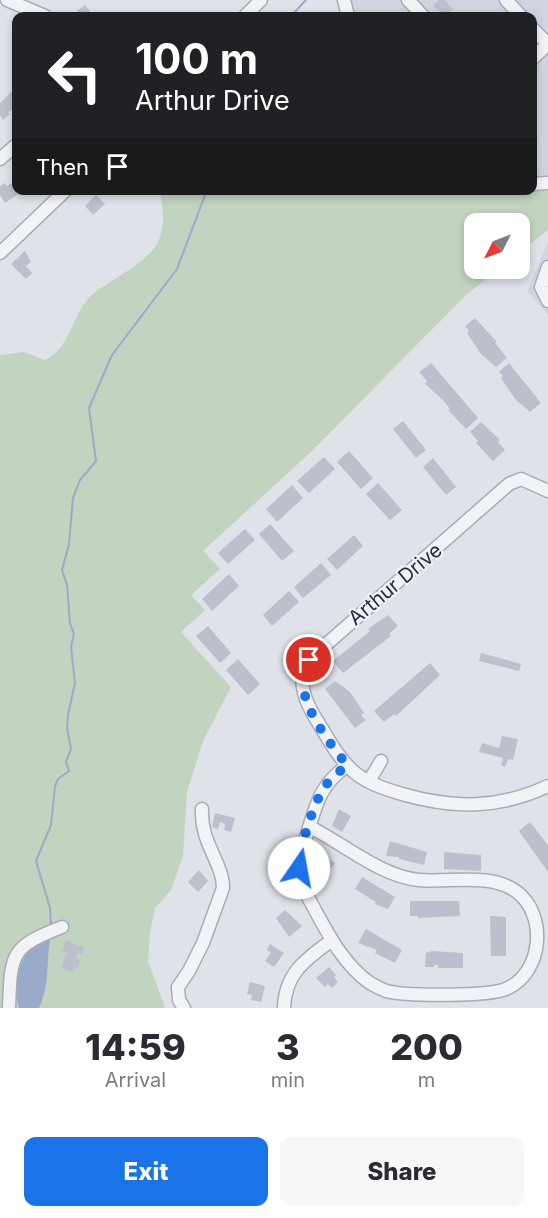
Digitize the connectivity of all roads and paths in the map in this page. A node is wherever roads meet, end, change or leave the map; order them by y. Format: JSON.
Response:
{"nodes":[{"id":1,"x":7,"y":0,"type":"edge"},
{"id":2,"x":261,"y":0,"type":"edge"},
{"id":3,"x":408,"y":0,"type":"edge"},
{"id":4,"x":506,"y":0,"type":"edge"},
{"id":5,"x":36,"y":12,"type":"edge"},
{"id":6,"x":249,"y":12,"type":"edge"},
{"id":7,"x":419,"y":12,"type":"edge"},
{"id":8,"x":517,"y":12,"type":"edge"},
{"id":9,"x":537,"y":33,"type":"edge"},
{"id":10,"x":548,"y":44,"type":"edge"},
{"id":11,"x":12,"y":148,"type":"edge"},
{"id":12,"x":0,"y":159,"type":"edge"},
{"id":13,"x":61,"y":195,"type":"edge"},
{"id":14,"x":0,"y":253,"type":"edge"},
{"id":15,"x":548,"y":267,"type":"edge"},
{"id":16,"x":548,"y":301,"type":"edge"},
{"id":17,"x":548,"y":491,"type":"edge"},
{"id":18,"x":381,"y":761,"type":"dead end"},
{"id":19,"x":347,"y":765,"type":"junction"},
{"id":20,"x":369,"y":781,"type":"junction"},
{"id":21,"x":548,"y":786,"type":"edge"},
{"id":22,"x":202,"y":809,"type":"dead end"},
{"id":23,"x":310,"y":827,"type":"junction"},
{"id":24,"x":62,"y":927,"type":"dead end"},
{"id":25,"x":332,"y":940,"type":"junction"},
{"id":26,"x":9,"y":1008,"type":"edge"},
{"id":27,"x":184,"y":1008,"type":"edge"},
{"id":28,"x":284,"y":1008,"type":"edge"}],
"edges":[{"from":1,"to":5,"type":"street"},
{"from":2,"to":6,"type":"street"},
{"from":3,"to":7,"type":"street"},
{"from":4,"to":8,"type":"street"},
{"from":9,"to":10,"type":"street"},
{"from":11,"to":12,"type":"street"},
{"from":13,"to":14,"type":"street"},
{"from":15,"to":16,"type":"street"},
{"from":17,"to":19,"type":"street","name":"Arthur Drive"},
{"from":18,"to":20,"type":"street"},
{"from":19,"to":20,"type":"street","name":"Arthur Drive"},
{"from":19,"to":23,"type":"street"},
{"from":20,"to":21,"type":"street","name":"Arthur Drive"},
{"from":22,"to":27,"type":"street"},
{"from":23,"to":25,"type":"street"},
{"from":23,"to":25,"type":"street"},
{"from":24,"to":26,"type":"street"},
{"from":25,"to":28,"type":"street"}]}
